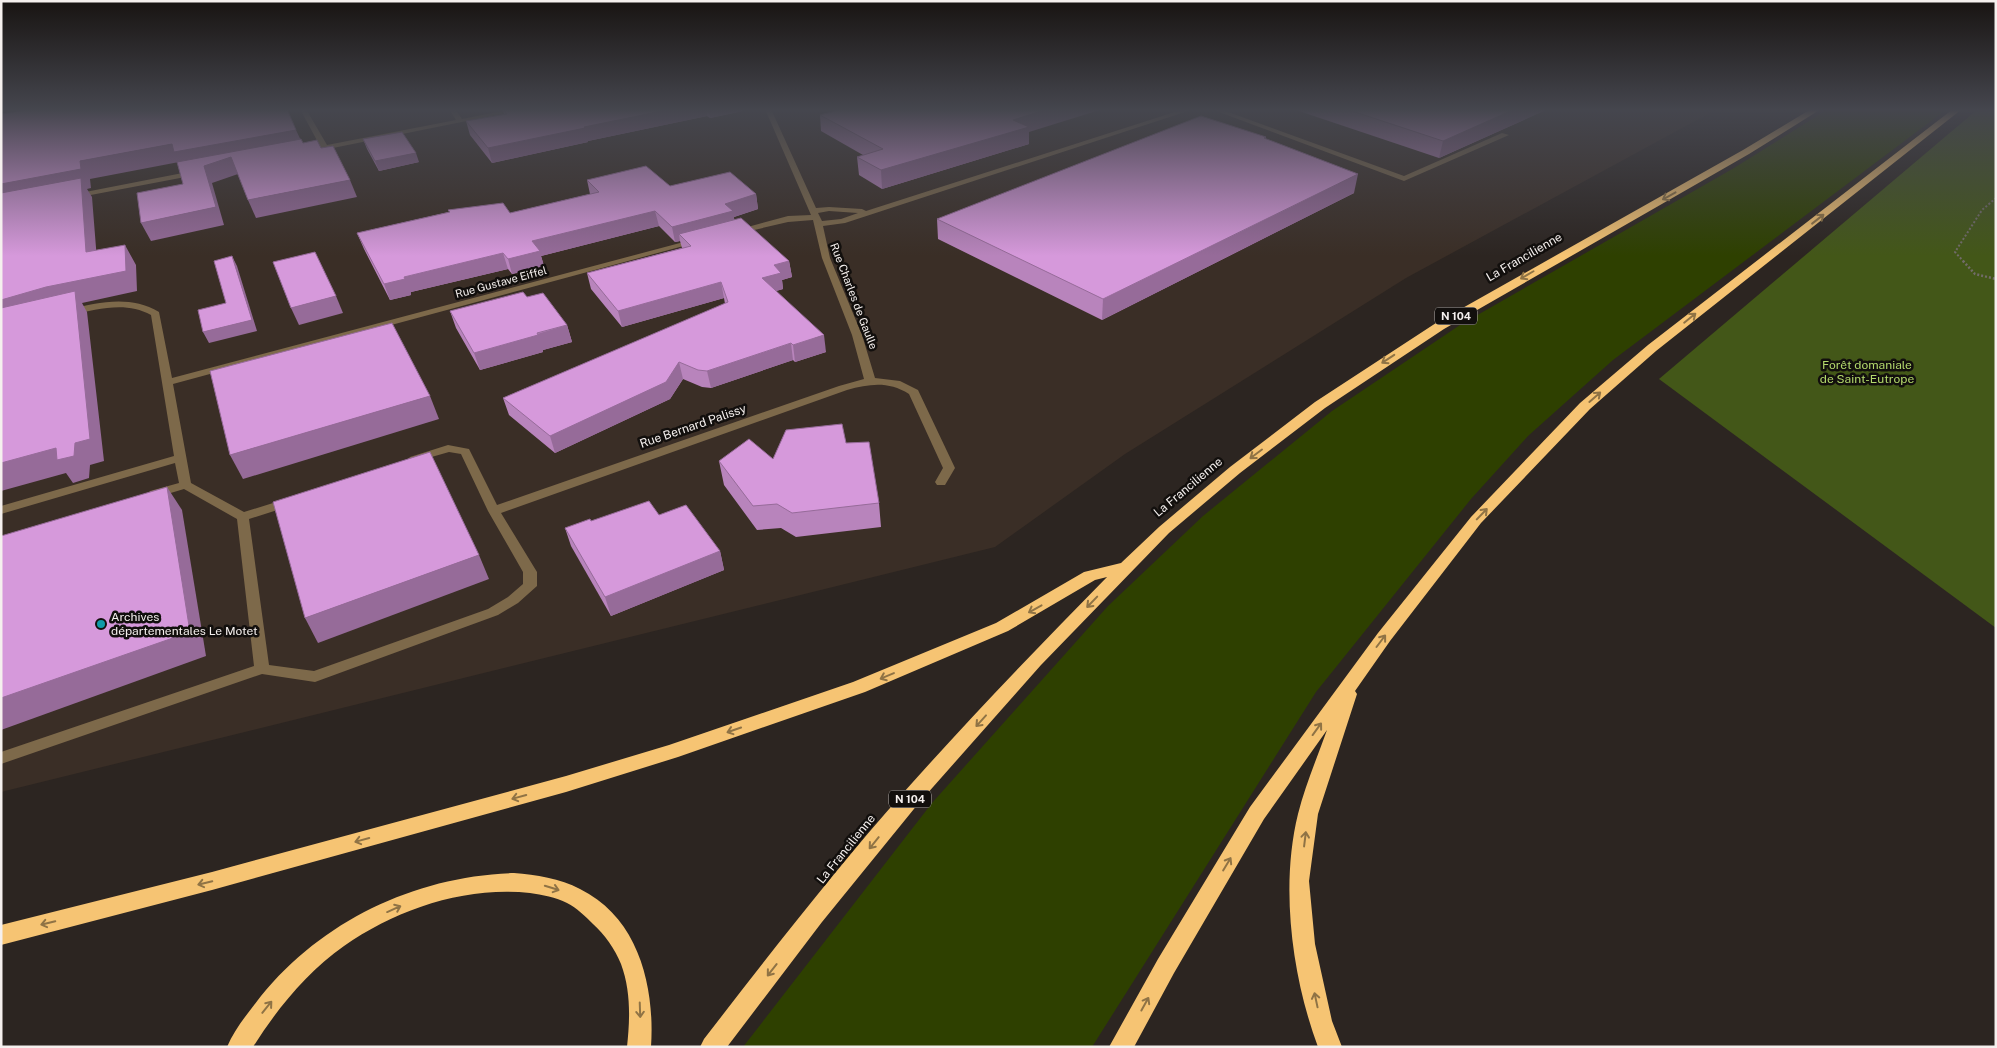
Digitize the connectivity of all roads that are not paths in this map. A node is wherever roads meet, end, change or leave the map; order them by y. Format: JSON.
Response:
{"nodes":[{"id":1,"x":789,"y":158,"type":"edge"},
{"id":2,"x":1036,"y":158,"type":"edge"},
{"id":3,"x":1347,"y":158,"type":"edge"},
{"id":4,"x":1452,"y":158,"type":"edge"},
{"id":5,"x":1736,"y":158,"type":"edge"},
{"id":6,"x":1895,"y":158,"type":"edge"},
{"id":7,"x":211,"y":170,"type":"edge"},
{"id":8,"x":68,"y":197,"type":"edge"},
{"id":9,"x":870,"y":211,"type":"junction"},
{"id":10,"x":815,"y":217,"type":"junction"},
{"id":11,"x":729,"y":233,"type":"edge"},
{"id":12,"x":710,"y":238,"type":"edge"},
{"id":13,"x":64,"y":314,"type":"edge"},
{"id":14,"x":870,"y":381,"type":"junction"},
{"id":15,"x":168,"y":382,"type":"junction"},
{"id":16,"x":181,"y":458,"type":"junction"},
{"id":17,"x":401,"y":464,"type":"edge"},
{"id":18,"x":941,"y":482,"type":"dead end"},
{"id":19,"x":185,"y":485,"type":"junction"},
{"id":20,"x":139,"y":498,"type":"edge"},
{"id":21,"x":299,"y":498,"type":"edge"},
{"id":22,"x":1,"y":510,"type":"edge"},
{"id":23,"x":494,"y":511,"type":"junction"},
{"id":24,"x":243,"y":517,"type":"junction"},
{"id":25,"x":1126,"y":567,"type":"junction"},
{"id":26,"x":262,"y":669,"type":"junction"},
{"id":27,"x":1352,"y":680,"type":"junction"},
{"id":28,"x":1,"y":758,"type":"edge"},
{"id":29,"x":1,"y":935,"type":"edge"},
{"id":30,"x":239,"y":1047,"type":"edge"},
{"id":31,"x":639,"y":1047,"type":"edge"},
{"id":32,"x":712,"y":1047,"type":"edge"},
{"id":33,"x":1121,"y":1047,"type":"edge"},
{"id":34,"x":1330,"y":1047,"type":"edge"}],
"edges":[{"from":1,"to":10,"type":"street","name":"Rue Charles de Gaulle"},
{"from":2,"to":9,"type":"street"},
{"from":3,"to":4,"type":"street"},
{"from":5,"to":25,"type":"highway","name":"La Francilienne","number":"N 104","one_way":true},
{"from":27,"to":6,"type":"highway","one_way":true},
{"from":7,"to":8,"type":"street"},
{"from":9,"to":10,"type":"street"},
{"from":9,"to":10,"type":"street"},
{"from":10,"to":11,"type":"street"},
{"from":10,"to":14,"type":"street","name":"Rue Charles de Gaulle"},
{"from":12,"to":15,"type":"street","name":"Rue Gustave Eiffel"},
{"from":13,"to":15,"type":"street"},
{"from":14,"to":18,"type":"street","name":"Rue Bernard Palissy"},
{"from":14,"to":23,"type":"street","name":"Rue Bernard Palissy"},
{"from":15,"to":16,"type":"street"},
{"from":16,"to":19,"type":"street"},
{"from":16,"to":22,"type":"street"},
{"from":17,"to":23,"type":"street"},
{"from":19,"to":20,"type":"street"},
{"from":19,"to":24,"type":"street"},
{"from":21,"to":24,"type":"street"},
{"from":23,"to":26,"type":"street"},
{"from":24,"to":26,"type":"street"},
{"from":25,"to":29,"type":"highway","one_way":true},
{"from":25,"to":32,"type":"highway","name":"La Francilienne","number":"N 104","one_way":true},
{"from":26,"to":28,"type":"street"},
{"from":33,"to":27,"type":"highway","one_way":true},
{"from":34,"to":27,"type":"highway","one_way":true},
{"from":30,"to":31,"type":"highway","one_way":true}]}
